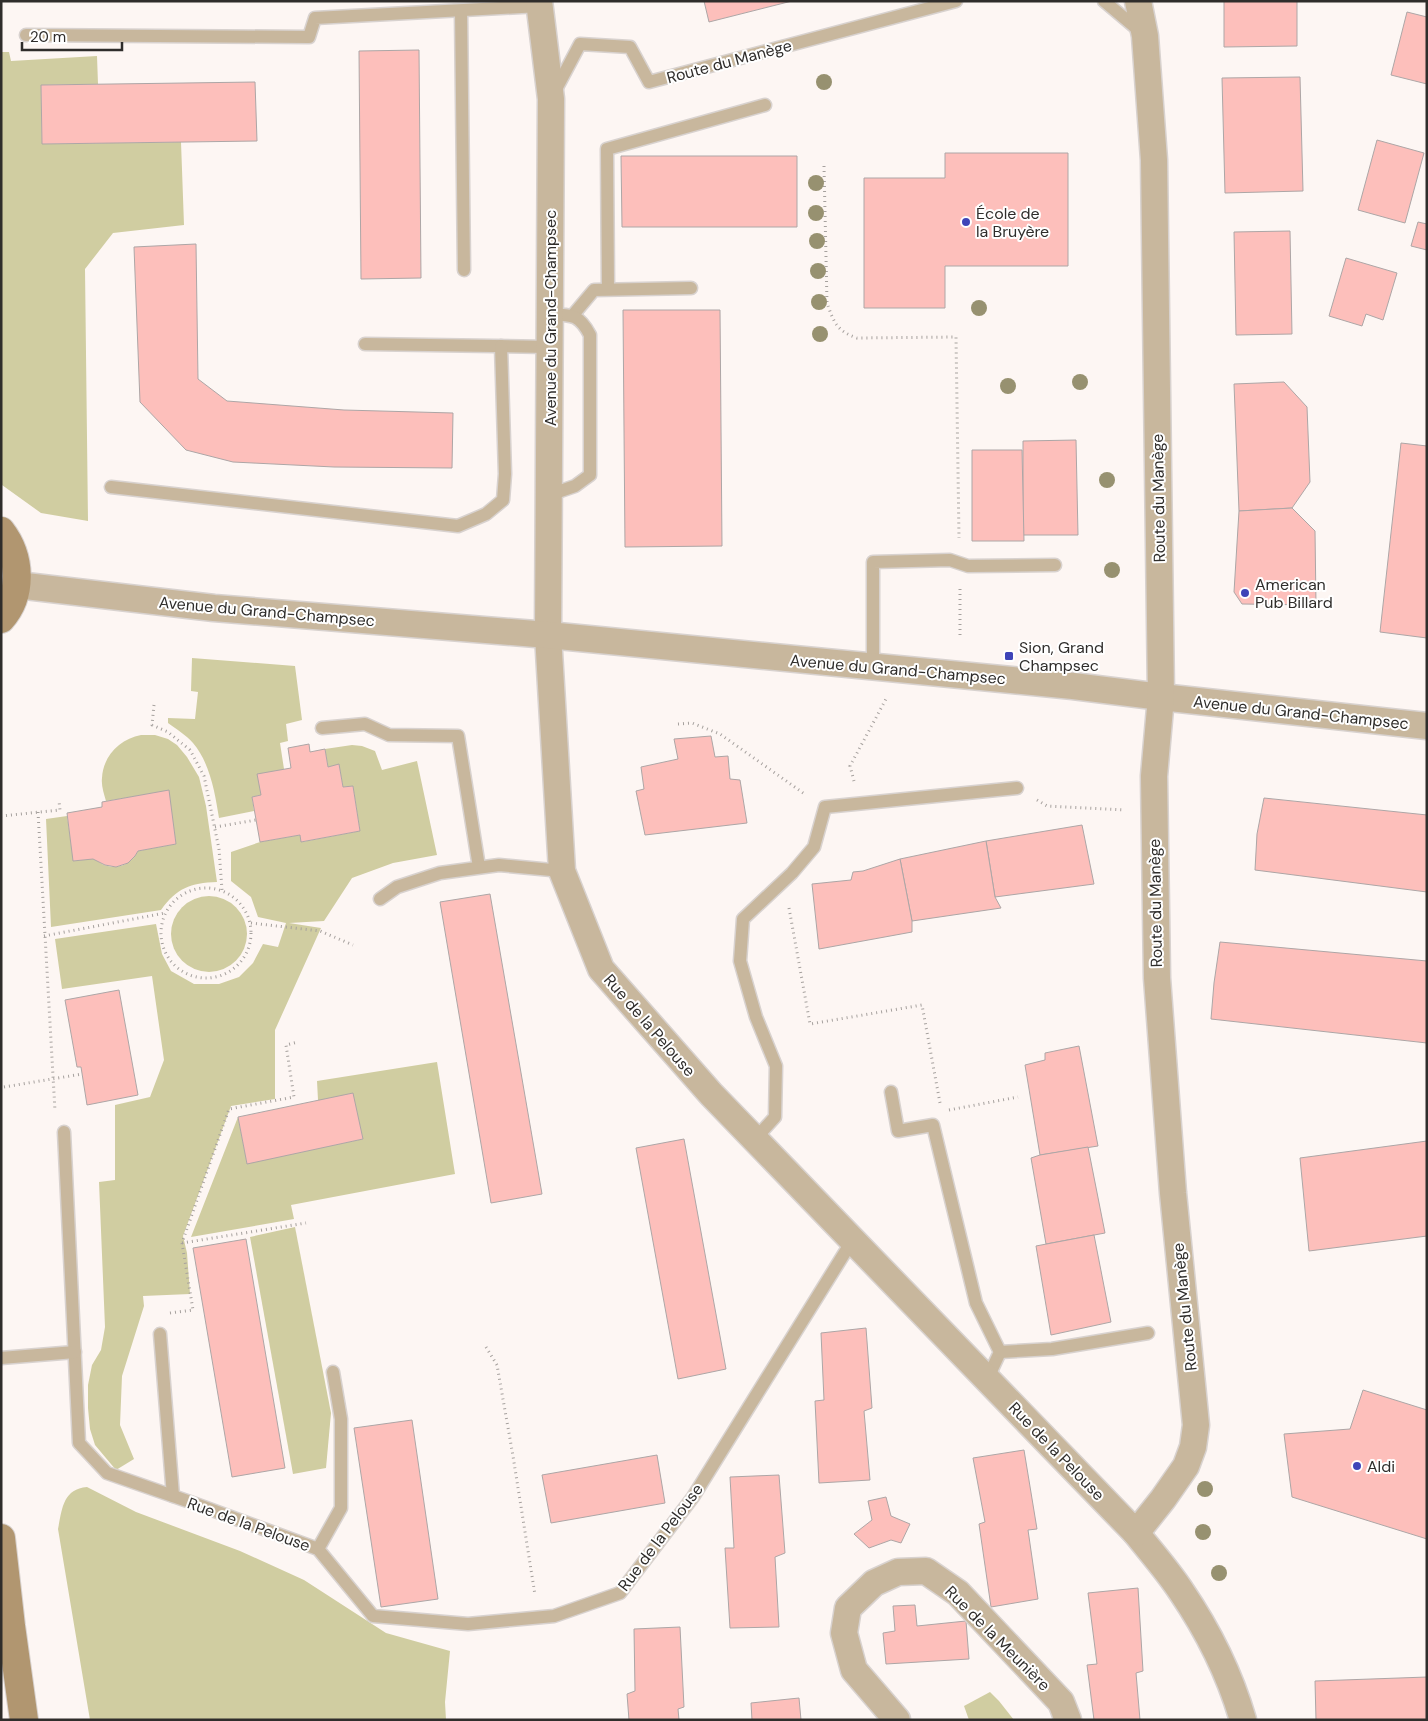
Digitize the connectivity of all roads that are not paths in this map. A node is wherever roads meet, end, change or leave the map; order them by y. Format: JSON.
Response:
{"nodes":[{"id":1,"x":956,"y":1,"type":"edge"},
{"id":2,"x":1104,"y":1,"type":"edge"},
{"id":3,"x":1138,"y":1,"type":"edge"},
{"id":4,"x":540,"y":4,"type":"edge"},
{"id":5,"x":461,"y":11,"type":"junction"},
{"id":6,"x":26,"y":35,"type":"dead end"},
{"id":7,"x":1146,"y":36,"type":"junction"},
{"id":8,"x":551,"y":99,"type":"junction"},
{"id":9,"x":765,"y":105,"type":"dead end"},
{"id":10,"x":464,"y":270,"type":"dead end"},
{"id":11,"x":691,"y":288,"type":"dead end"},
{"id":12,"x":608,"y":289,"type":"junction"},
{"id":13,"x":561,"y":314,"type":"junction"},
{"id":14,"x":365,"y":344,"type":"dead end"},
{"id":15,"x":501,"y":346,"type":"junction"},
{"id":16,"x":549,"y":347,"type":"junction"},
{"id":17,"x":111,"y":487,"type":"dead end"},
{"id":18,"x":549,"y":495,"type":"junction"},
{"id":19,"x":1,"y":531,"type":"edge"},
{"id":20,"x":1055,"y":565,"type":"dead end"},
{"id":21,"x":17,"y":584,"type":"junction"},
{"id":22,"x":1,"y":619,"type":"edge"},
{"id":23,"x":548,"y":635,"type":"junction"},
{"id":24,"x":873,"y":667,"type":"junction"},
{"id":25,"x":1161,"y":697,"type":"junction"},
{"id":26,"x":1427,"y":726,"type":"edge"},
{"id":27,"x":322,"y":728,"type":"dead end"},
{"id":28,"x":1017,"y":788,"type":"road end"},
{"id":29,"x":479,"y":867,"type":"junction"},
{"id":30,"x":562,"y":871,"type":"junction"},
{"id":31,"x":380,"y":899,"type":"dead end"},
{"id":32,"x":891,"y":1092,"type":"dead end"},
{"id":33,"x":64,"y":1132,"type":"road end"},
{"id":34,"x":755,"y":1139,"type":"junction"},
{"id":35,"x":852,"y":1241,"type":"junction"},
{"id":36,"x":1148,"y":1332,"type":"dead end"},
{"id":37,"x":160,"y":1334,"type":"road end"},
{"id":38,"x":75,"y":1352,"type":"junction"},
{"id":39,"x":1000,"y":1352,"type":"junction"},
{"id":40,"x":1,"y":1358,"type":"edge"},
{"id":41,"x":333,"y":1372,"type":"dead end"},
{"id":42,"x":987,"y":1380,"type":"junction"},
{"id":43,"x":173,"y":1496,"type":"junction"},
{"id":44,"x":1136,"y":1533,"type":"junction"},
{"id":45,"x":1,"y":1538,"type":"edge"},
{"id":46,"x":318,"y":1549,"type":"junction"},
{"id":47,"x":24,"y":1720,"type":"edge"},
{"id":48,"x":897,"y":1720,"type":"edge"},
{"id":49,"x":1068,"y":1720,"type":"edge"},
{"id":50,"x":1243,"y":1720,"type":"edge"}],
"edges":[{"from":1,"to":8,"type":"lane","name":"Route du Manège"},
{"from":2,"to":7,"type":"lane"},
{"from":3,"to":7,"type":"street","name":"Route du Manège"},
{"from":4,"to":5,"type":"lane"},
{"from":4,"to":8,"type":"street","name":"Avenue du Grand-Champsec"},
{"from":5,"to":6,"type":"lane"},
{"from":5,"to":10,"type":"lane"},
{"from":7,"to":25,"type":"street","name":"Route du Manège"},
{"from":8,"to":13,"type":"street","name":"Avenue du Grand-Champsec"},
{"from":9,"to":12,"type":"lane"},
{"from":11,"to":12,"type":"lane"},
{"from":12,"to":13,"type":"lane"},
{"from":13,"to":16,"type":"street","name":"Avenue du Grand-Champsec"},
{"from":13,"to":18,"type":"lane"},
{"from":14,"to":15,"type":"lane"},
{"from":15,"to":16,"type":"lane"},
{"from":15,"to":17,"type":"lane"},
{"from":16,"to":18,"type":"street","name":"Avenue du Grand-Champsec"},
{"from":18,"to":23,"type":"street","name":"Avenue du Grand-Champsec"},
{"from":19,"to":21,"type":"street"},
{"from":20,"to":24,"type":"lane"},
{"from":21,"to":22,"type":"street"},
{"from":21,"to":23,"type":"street","name":"Avenue du Grand-Champsec"},
{"from":23,"to":24,"type":"street","name":"Avenue du Grand-Champsec"},
{"from":23,"to":30,"type":"street","name":"Rue de la Pelouse"},
{"from":24,"to":25,"type":"street","name":"Avenue du Grand-Champsec"},
{"from":25,"to":26,"type":"street","name":"Avenue du Grand-Champsec"},
{"from":25,"to":44,"type":"street","name":"Route du Manège"},
{"from":27,"to":29,"type":"lane"},
{"from":28,"to":34,"type":"lane"},
{"from":29,"to":30,"type":"lane"},
{"from":29,"to":31,"type":"lane"},
{"from":30,"to":34,"type":"street","name":"Rue de la Pelouse"},
{"from":32,"to":39,"type":"lane"},
{"from":33,"to":38,"type":"lane","name":"Rue de la Pelouse"},
{"from":34,"to":35,"type":"street","name":"Rue de la Pelouse"},
{"from":35,"to":42,"type":"street","name":"Rue de la Pelouse"},
{"from":35,"to":46,"type":"lane","name":"Rue de la Pelouse"},
{"from":36,"to":39,"type":"lane"},
{"from":37,"to":43,"type":"lane"},
{"from":38,"to":40,"type":"lane"},
{"from":38,"to":43,"type":"lane","name":"Rue de la Pelouse"},
{"from":39,"to":42,"type":"lane"},
{"from":41,"to":46,"type":"lane"},
{"from":42,"to":44,"type":"street","name":"Rue de la Pelouse"},
{"from":43,"to":46,"type":"lane","name":"Rue de la Pelouse"},
{"from":44,"to":50,"type":"street"},
{"from":45,"to":47,"type":"street"},
{"from":48,"to":49,"type":"street","name":"Rue de la Meunière"}]}
